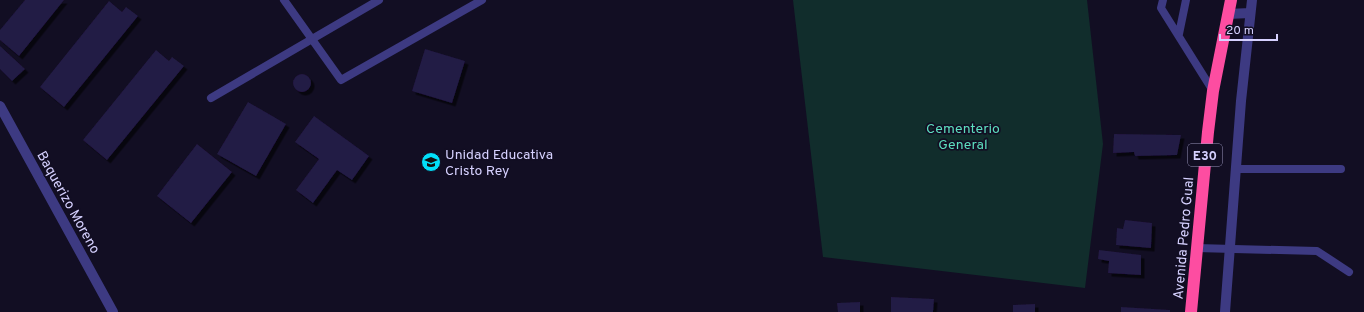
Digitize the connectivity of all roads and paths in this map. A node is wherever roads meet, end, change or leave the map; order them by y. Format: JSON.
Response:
{"nodes":[{"id":1,"x":284,"y":0,"type":"edge"},
{"id":2,"x":379,"y":0,"type":"edge"},
{"id":3,"x":482,"y":0,"type":"edge"},
{"id":4,"x":1163,"y":0,"type":"edge"},
{"id":5,"x":1186,"y":0,"type":"edge"},
{"id":6,"x":1231,"y":0,"type":"edge"},
{"id":7,"x":1252,"y":0,"type":"edge"},
{"id":8,"x":1250,"y":13,"type":"junction"},
{"id":9,"x":1228,"y":14,"type":"junction"},
{"id":10,"x":1179,"y":34,"type":"junction"},
{"id":11,"x":312,"y":39,"type":"junction"},
{"id":12,"x":1213,"y":91,"type":"junction"},
{"id":13,"x":211,"y":98,"type":"dead end"},
{"id":14,"x":0,"y":106,"type":"edge"},
{"id":15,"x":1236,"y":169,"type":"junction"},
{"id":16,"x":1341,"y":169,"type":"dead end"},
{"id":17,"x":1196,"y":248,"type":"junction"},
{"id":18,"x":1229,"y":249,"type":"junction"},
{"id":19,"x":1349,"y":272,"type":"dead end"},
{"id":20,"x":113,"y":312,"type":"edge"},
{"id":21,"x":1191,"y":312,"type":"edge"},
{"id":22,"x":1225,"y":312,"type":"edge"}],
"edges":[{"from":1,"to":11,"type":"lane"},
{"from":2,"to":11,"type":"lane"},
{"from":3,"to":11,"type":"lane"},
{"from":4,"to":10,"type":"lane"},
{"from":5,"to":10,"type":"lane"},
{"from":6,"to":9,"type":"highway","name":"Avenida Pedro Gual","number":"E30"},
{"from":7,"to":8,"type":"street"},
{"from":8,"to":9,"type":"street"},
{"from":8,"to":15,"type":"street"},
{"from":9,"to":12,"type":"highway","name":"Avenida Pedro Gual","number":"E30"},
{"from":10,"to":12,"type":"lane"},
{"from":11,"to":13,"type":"lane"},
{"from":12,"to":17,"type":"highway","name":"Avenida Pedro Gual","number":"E30"},
{"from":14,"to":20,"type":"street","name":"Baquerizo Moreno"},
{"from":15,"to":16,"type":"lane"},
{"from":15,"to":18,"type":"street"},
{"from":17,"to":18,"type":"lane"},
{"from":17,"to":21,"type":"highway","name":"Avenida Pedro Gual","number":"E30"},
{"from":18,"to":19,"type":"lane"},
{"from":18,"to":22,"type":"street"}]}
